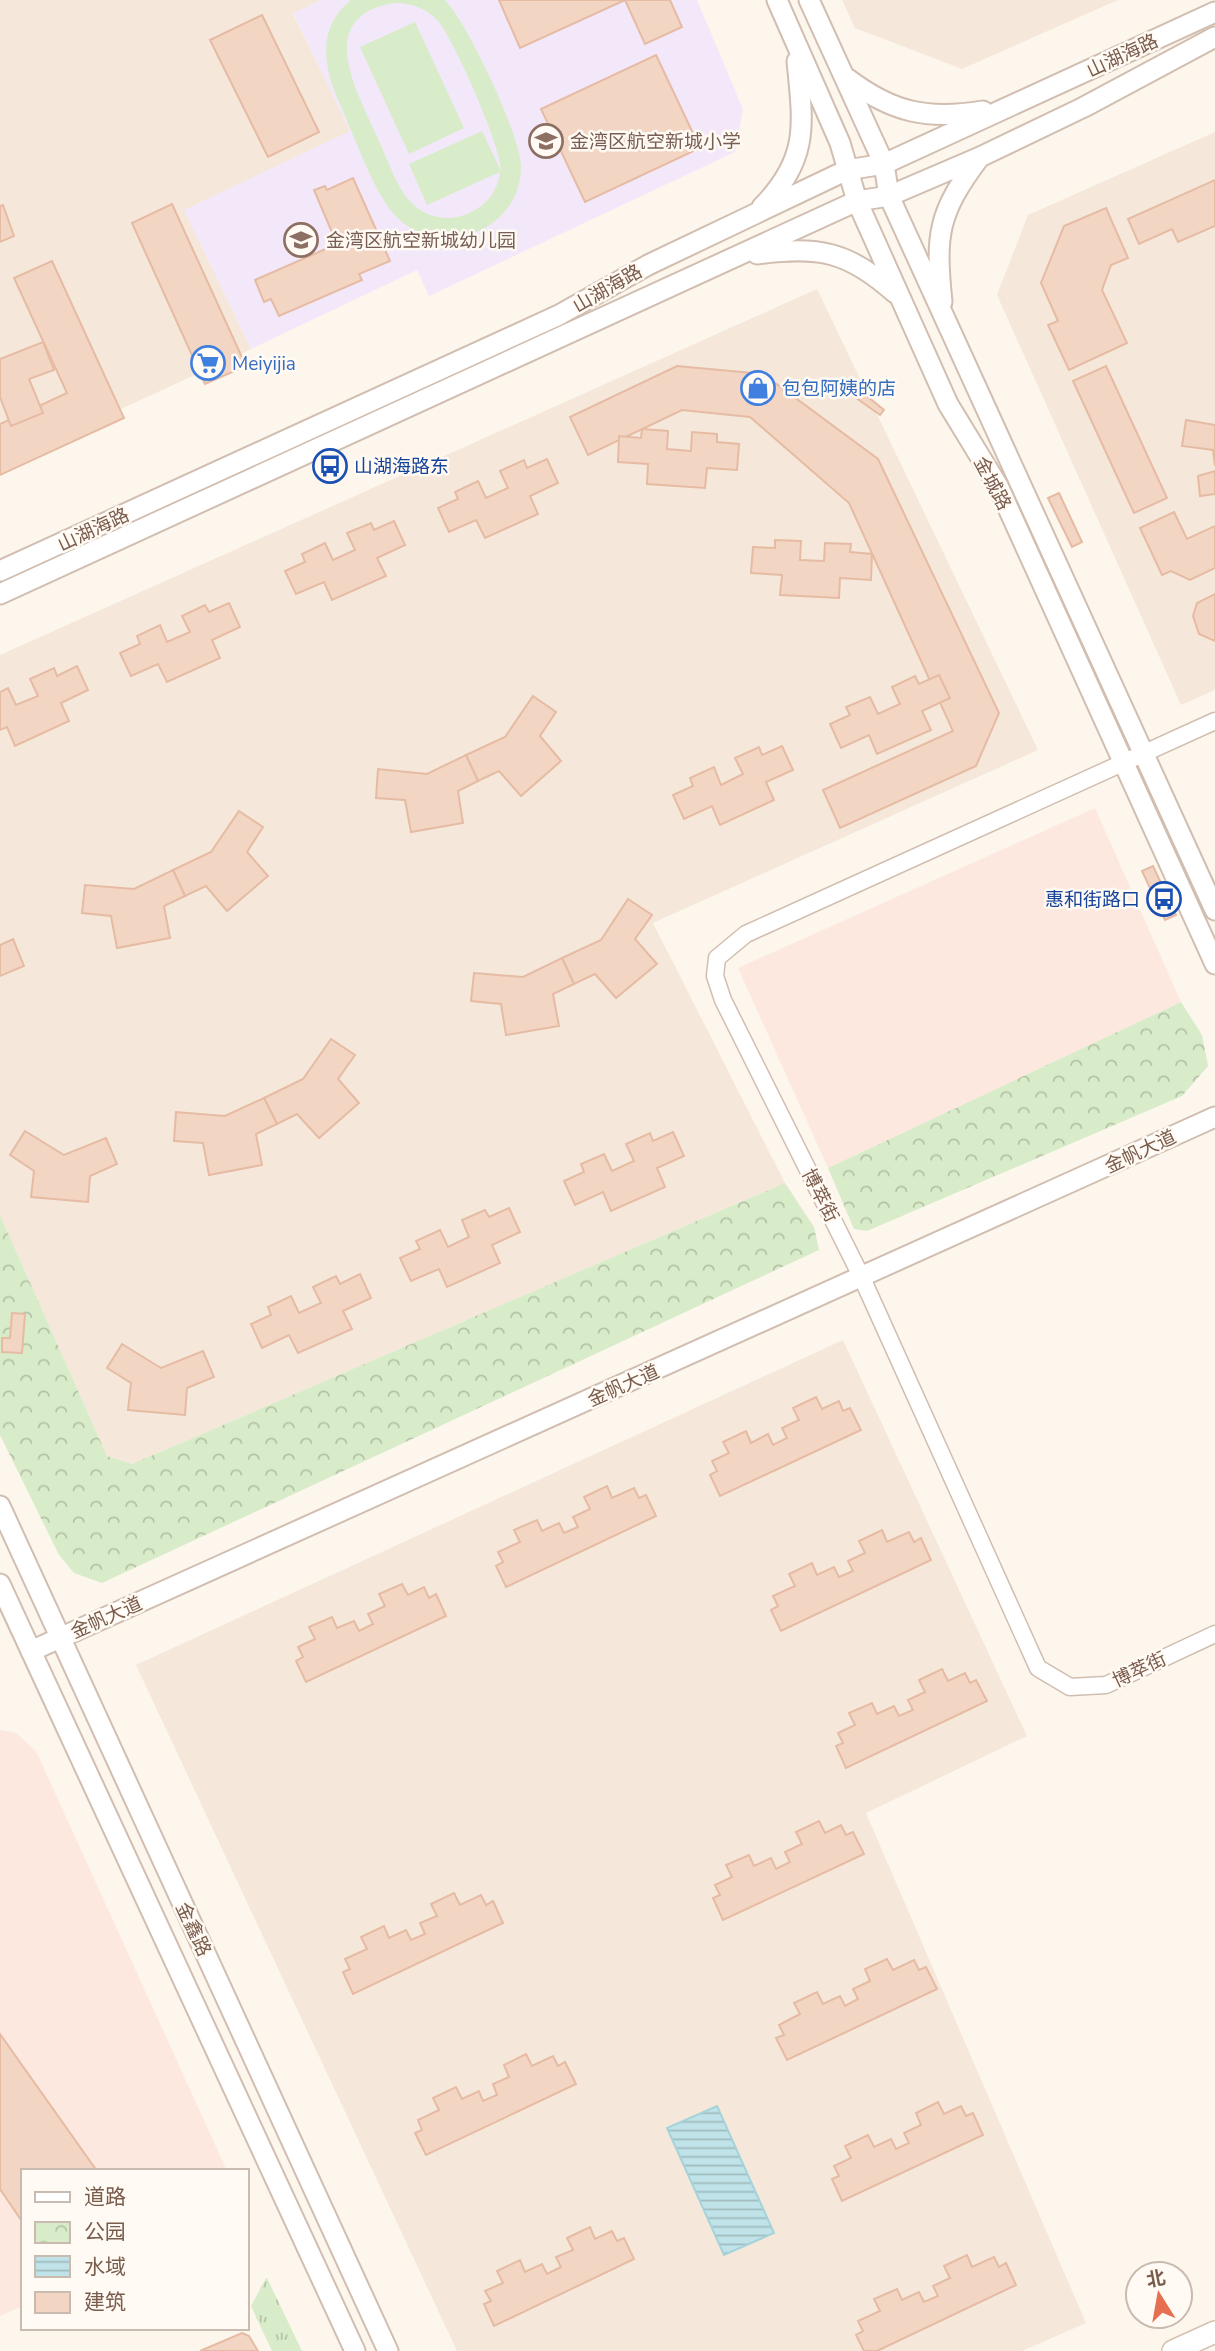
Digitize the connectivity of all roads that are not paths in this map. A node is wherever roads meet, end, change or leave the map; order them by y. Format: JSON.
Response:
{"nodes":[{"id":1,"x":777,"y":0,"type":"edge"},
{"id":2,"x":809,"y":0,"type":"edge"},
{"id":3,"x":1215,"y":12,"type":"edge"},
{"id":4,"x":1215,"y":37,"type":"edge"},
{"id":5,"x":795,"y":46,"type":"junction"},
{"id":6,"x":845,"y":76,"type":"junction"},
{"id":7,"x":1005,"y":108,"type":"junction"},
{"id":8,"x":980,"y":157,"type":"junction"},
{"id":9,"x":884,"y":164,"type":"junction"},
{"id":10,"x":847,"y":170,"type":"junction"},
{"id":11,"x":889,"y":196,"type":"junction"},
{"id":12,"x":856,"y":201,"type":"junction"},
{"id":13,"x":754,"y":214,"type":"junction"},
{"id":14,"x":737,"y":257,"type":"junction"},
{"id":15,"x":901,"y":299,"type":"junction"},
{"id":16,"x":944,"y":320,"type":"junction"},
{"id":17,"x":0,"y":571,"type":"edge"},
{"id":18,"x":0,"y":594,"type":"edge"},
{"id":19,"x":1215,"y":721,"type":"edge"},
{"id":20,"x":1143,"y":753,"type":"junction"},
{"id":21,"x":1123,"y":762,"type":"junction"},
{"id":22,"x":1215,"y":910,"type":"edge"},
{"id":23,"x":1215,"y":964,"type":"edge"},
{"id":24,"x":1215,"y":1117,"type":"edge"},
{"id":25,"x":862,"y":1278,"type":"junction"},
{"id":26,"x":0,"y":1506,"type":"edge"},
{"id":27,"x":0,"y":1584,"type":"edge"},
{"id":28,"x":1215,"y":1633,"type":"edge"},
{"id":29,"x":60,"y":1638,"type":"junction"},
{"id":30,"x":31,"y":1651,"type":"junction"},
{"id":31,"x":1215,"y":2332,"type":"edge"},
{"id":32,"x":355,"y":2351,"type":"edge"},
{"id":33,"x":388,"y":2351,"type":"edge"},
{"id":34,"x":1173,"y":2351,"type":"edge"}],
"edges":[{"from":1,"to":5,"type":"street","name":"金城路"},
{"from":2,"to":6,"type":"street","name":"金城路"},
{"from":3,"to":7,"type":"street","name":"山湖海路"},
{"from":4,"to":8,"type":"street","name":"山湖海路"},
{"from":5,"to":10,"type":"street","name":"金城路"},
{"from":5,"to":13,"type":"street"},
{"from":6,"to":7,"type":"street"},
{"from":6,"to":9,"type":"street","name":"金城路"},
{"from":7,"to":9,"type":"street","name":"山湖海路"},
{"from":8,"to":11,"type":"street","name":"山湖海路"},
{"from":8,"to":16,"type":"street"},
{"from":9,"to":10,"type":"street","name":"山湖海路"},
{"from":9,"to":11,"type":"street","name":"金城路"},
{"from":10,"to":12,"type":"street","name":"金城路"},
{"from":10,"to":13,"type":"street","name":"山湖海路"},
{"from":11,"to":12,"type":"street","name":"山湖海路"},
{"from":11,"to":16,"type":"street","name":"金城路"},
{"from":12,"to":14,"type":"street","name":"山湖海路"},
{"from":12,"to":15,"type":"street","name":"金城路"},
{"from":13,"to":17,"type":"street","name":"山湖海路"},
{"from":14,"to":15,"type":"street"},
{"from":14,"to":18,"type":"street","name":"山湖海路"},
{"from":15,"to":21,"type":"street","name":"金城路"},
{"from":16,"to":20,"type":"street","name":"金城路"},
{"from":19,"to":20,"type":"street"},
{"from":20,"to":21,"type":"street"},
{"from":20,"to":22,"type":"street","name":"金城路"},
{"from":21,"to":23,"type":"street","name":"金城路"},
{"from":21,"to":25,"type":"street","name":"博萃街"},
{"from":24,"to":25,"type":"street","name":"金帆大道"},
{"from":25,"to":28,"type":"street","name":"博萃街"},
{"from":25,"to":29,"type":"street","name":"金帆大道"},
{"from":26,"to":29,"type":"street","name":"金鑫路"},
{"from":27,"to":30,"type":"street","name":"金鑫路"},
{"from":29,"to":30,"type":"street","name":"金帆大道"},
{"from":29,"to":33,"type":"street","name":"金鑫路"},
{"from":30,"to":32,"type":"street","name":"金鑫路"},
{"from":31,"to":34,"type":"main road"}]}
